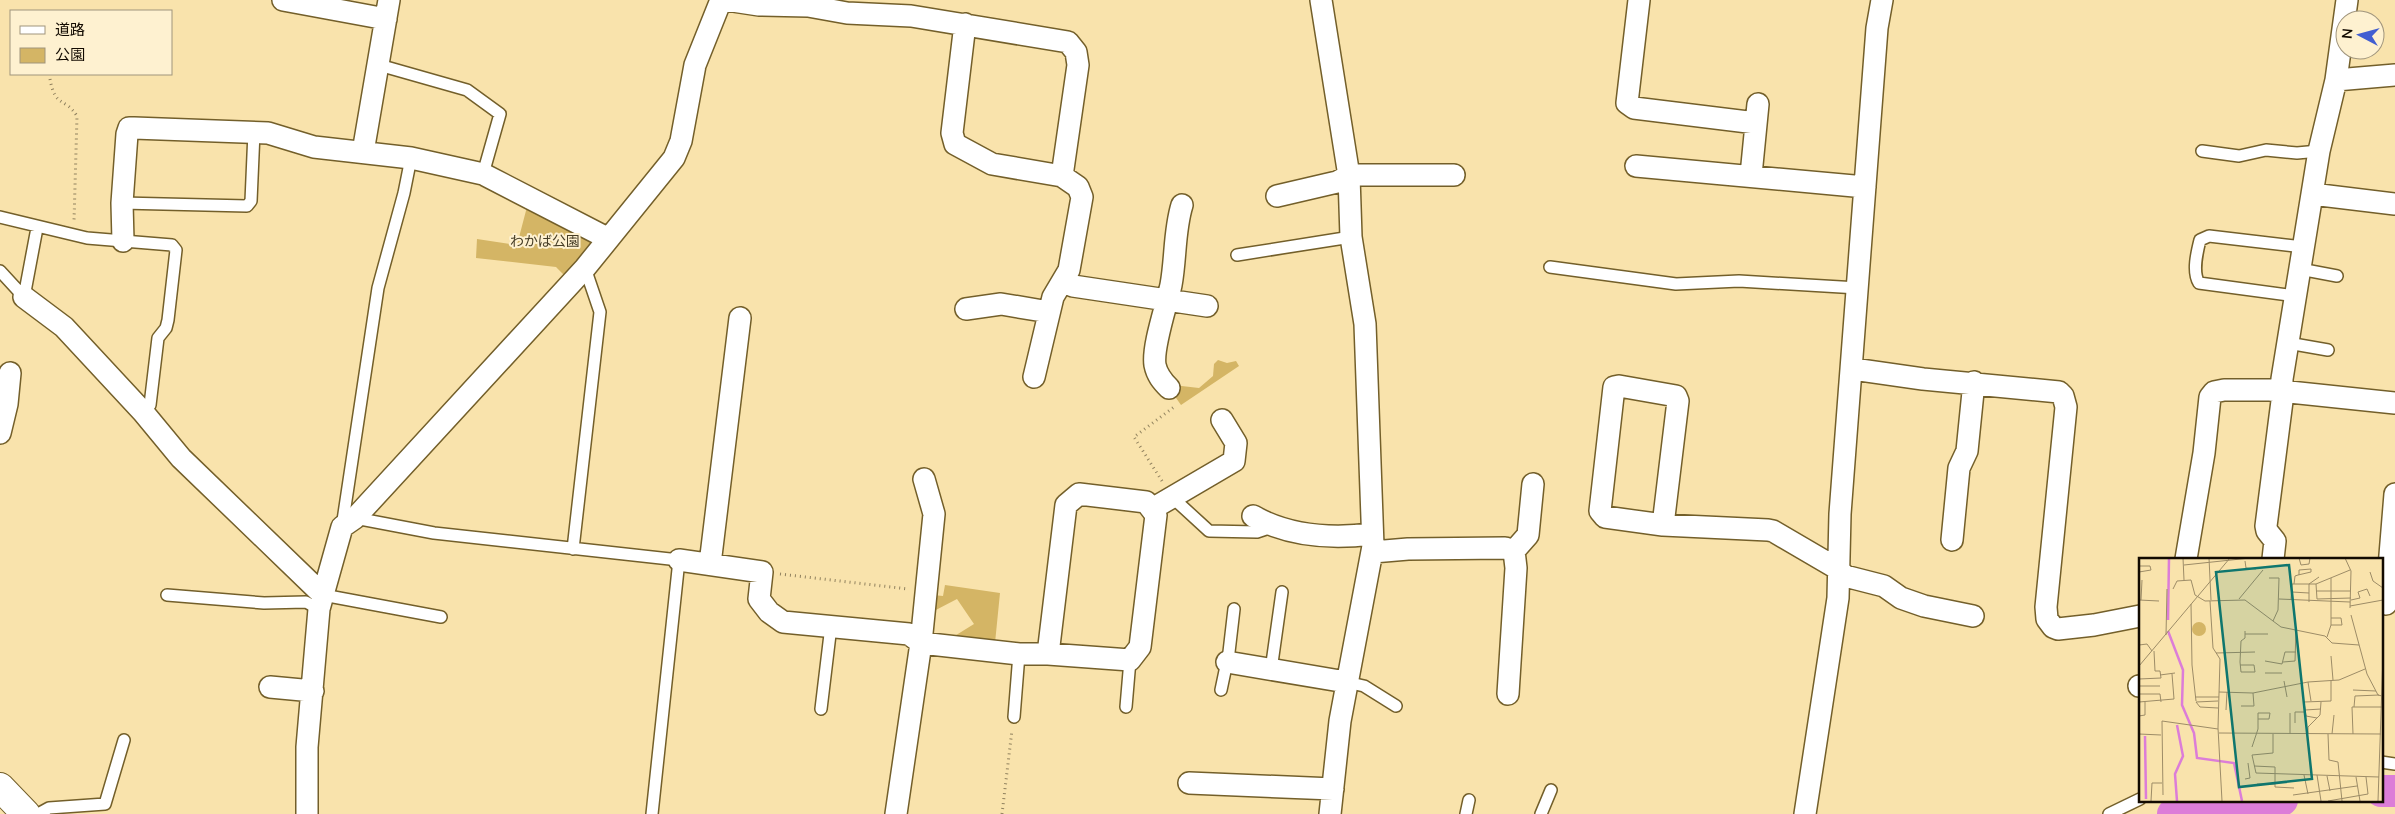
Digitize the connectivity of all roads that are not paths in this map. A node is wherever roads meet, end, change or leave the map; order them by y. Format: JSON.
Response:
{"nodes":[{"id":1,"x":284,"y":0,"type":"edge"},
{"id":2,"x":721,"y":0,"type":"edge"},
{"id":3,"x":726,"y":0,"type":"edge"},
{"id":4,"x":1321,"y":0,"type":"edge"},
{"id":5,"x":1639,"y":0,"type":"edge"},
{"id":6,"x":1882,"y":0,"type":"edge"},
{"id":7,"x":2347,"y":0,"type":"edge"},
{"id":8,"x":305,"y":2,"type":"edge"},
{"id":9,"x":387,"y":10,"type":"edge"},
{"id":10,"x":965,"y":24,"type":"junction"},
{"id":11,"x":379,"y":65,"type":"junction"},
{"id":12,"x":2395,"y":75,"type":"edge"},
{"id":13,"x":2336,"y":80,"type":"junction"},
{"id":14,"x":254,"y":132,"type":"junction"},
{"id":15,"x":2202,"y":151,"type":"dead end"},
{"id":16,"x":2319,"y":151,"type":"junction"},
{"id":17,"x":363,"y":152,"type":"junction"},
{"id":18,"x":411,"y":158,"type":"junction"},
{"id":19,"x":1636,"y":166,"type":"dead end"},
{"id":20,"x":483,"y":174,"type":"junction"},
{"id":21,"x":1454,"y":175,"type":"dead end"},
{"id":22,"x":1751,"y":175,"type":"junction"},
{"id":23,"x":1062,"y":176,"type":"junction"},
{"id":24,"x":1349,"y":176,"type":"junction"},
{"id":25,"x":1865,"y":187,"type":"junction"},
{"id":26,"x":2312,"y":194,"type":"junction"},
{"id":27,"x":1277,"y":196,"type":"dead end"},
{"id":28,"x":122,"y":203,"type":"junction"},
{"id":29,"x":2395,"y":204,"type":"edge"},
{"id":30,"x":1182,"y":205,"type":"dead end"},
{"id":31,"x":0,"y":217,"type":"edge"},
{"id":32,"x":37,"y":228,"type":"junction"},
{"id":33,"x":1351,"y":237,"type":"junction"},
{"id":34,"x":607,"y":238,"type":"junction"},
{"id":35,"x":123,"y":241,"type":"junction"},
{"id":36,"x":2303,"y":247,"type":"junction"},
{"id":37,"x":1237,"y":255,"type":"dead end"},
{"id":38,"x":1550,"y":267,"type":"dead end"},
{"id":39,"x":585,"y":268,"type":"junction"},
{"id":40,"x":2300,"y":270,"type":"junction"},
{"id":41,"x":0,"y":271,"type":"edge"},
{"id":42,"x":2337,"y":276,"type":"dead end"},
{"id":43,"x":1063,"y":282,"type":"junction"},
{"id":44,"x":1858,"y":288,"type":"junction"},
{"id":45,"x":2295,"y":296,"type":"junction"},
{"id":46,"x":24,"y":297,"type":"junction"},
{"id":47,"x":1166,"y":299,"type":"junction"},
{"id":48,"x":1207,"y":306,"type":"dead end"},
{"id":49,"x":966,"y":309,"type":"dead end"},
{"id":50,"x":1048,"y":312,"type":"junction"},
{"id":51,"x":740,"y":318,"type":"dead end"},
{"id":52,"x":2288,"y":343,"type":"junction"},
{"id":53,"x":2328,"y":350,"type":"dead end"},
{"id":54,"x":1853,"y":369,"type":"junction"},
{"id":55,"x":10,"y":373,"type":"dead end"},
{"id":56,"x":1034,"y":377,"type":"dead end"},
{"id":57,"x":1974,"y":382,"type":"junction"},
{"id":58,"x":2281,"y":390,"type":"junction"},
{"id":59,"x":1174,"y":395,"type":"road end"},
{"id":60,"x":2395,"y":403,"type":"edge"},
{"id":61,"x":143,"y":412,"type":"junction"},
{"id":62,"x":1222,"y":420,"type":"dead end"},
{"id":63,"x":0,"y":433,"type":"edge"},
{"id":64,"x":924,"y":479,"type":"dead end"},
{"id":65,"x":1533,"y":484,"type":"dead end"},
{"id":66,"x":2395,"y":494,"type":"edge"},
{"id":67,"x":1173,"y":498,"type":"junction"},
{"id":68,"x":1152,"y":509,"type":"junction"},
{"id":69,"x":1253,"y":516,"type":"dead end"},
{"id":70,"x":349,"y":523,"type":"junction"},
{"id":71,"x":1272,"y":526,"type":"junction"},
{"id":72,"x":1663,"y":526,"type":"junction"},
{"id":73,"x":1952,"y":540,"type":"dead end"},
{"id":74,"x":1373,"y":543,"type":"junction"},
{"id":75,"x":573,"y":548,"type":"junction"},
{"id":76,"x":1514,"y":552,"type":"junction"},
{"id":77,"x":2186,"y":558,"type":"edge"},
{"id":78,"x":2273,"y":558,"type":"edge"},
{"id":79,"x":679,"y":560,"type":"junction"},
{"id":80,"x":710,"y":564,"type":"junction"},
{"id":81,"x":1838,"y":570,"type":"junction"},
{"id":82,"x":1282,"y":592,"type":"dead end"},
{"id":83,"x":167,"y":595,"type":"dead end"},
{"id":84,"x":321,"y":602,"type":"junction"},
{"id":85,"x":2386,"y":604,"type":"dead end"},
{"id":86,"x":1234,"y":610,"type":"dead end"},
{"id":87,"x":1973,"y":616,"type":"dead end"},
{"id":88,"x":2139,"y":616,"type":"edge"},
{"id":89,"x":441,"y":617,"type":"dead end"},
{"id":90,"x":831,"y":626,"type":"junction"},
{"id":91,"x":921,"y":643,"type":"junction"},
{"id":92,"x":1019,"y":654,"type":"junction"},
{"id":93,"x":1048,"y":654,"type":"junction"},
{"id":94,"x":1130,"y":660,"type":"junction"},
{"id":95,"x":1226,"y":662,"type":"junction"},
{"id":96,"x":1271,"y":670,"type":"junction"},
{"id":97,"x":1346,"y":682,"type":"junction"},
{"id":98,"x":270,"y":686,"type":"dead end"},
{"id":99,"x":1221,"y":690,"type":"dead end"},
{"id":100,"x":313,"y":691,"type":"junction"},
{"id":101,"x":1508,"y":694,"type":"dead end"},
{"id":102,"x":1396,"y":706,"type":"dead end"},
{"id":103,"x":1126,"y":707,"type":"dead end"},
{"id":104,"x":821,"y":709,"type":"dead end"},
{"id":105,"x":1014,"y":717,"type":"road end"},
{"id":106,"x":124,"y":740,"type":"dead end"},
{"id":107,"x":2382,"y":762,"type":"edge"},
{"id":108,"x":2395,"y":764,"type":"edge"},
{"id":109,"x":1189,"y":783,"type":"dead end"},
{"id":110,"x":0,"y":786,"type":"edge"},
{"id":111,"x":1333,"y":789,"type":"junction"},
{"id":112,"x":1550,"y":790,"type":"dead end"},
{"id":113,"x":2139,"y":799,"type":"edge"},
{"id":114,"x":1469,"y":800,"type":"dead end"},
{"id":115,"x":26,"y":814,"type":"edge"},
{"id":116,"x":38,"y":814,"type":"edge"},
{"id":117,"x":307,"y":814,"type":"edge"},
{"id":118,"x":652,"y":814,"type":"edge"},
{"id":119,"x":896,"y":814,"type":"edge"},
{"id":120,"x":1330,"y":814,"type":"edge"},
{"id":121,"x":1466,"y":814,"type":"edge"},
{"id":122,"x":1541,"y":814,"type":"edge"},
{"id":123,"x":1805,"y":814,"type":"edge"},
{"id":124,"x":2109,"y":814,"type":"edge"}],
"edges":[{"from":1,"to":8,"type":"street"},
{"from":2,"to":34,"type":"street"},
{"from":3,"to":10,"type":"street"},
{"from":4,"to":24,"type":"street"},
{"from":5,"to":22,"type":"street"},
{"from":6,"to":25,"type":"street"},
{"from":7,"to":13,"type":"street"},
{"from":8,"to":9,"type":"street"},
{"from":9,"to":11,"type":"street"},
{"from":10,"to":23,"type":"street"},
{"from":10,"to":23,"type":"street"},
{"from":11,"to":17,"type":"street"},
{"from":11,"to":20,"type":"lane"},
{"from":12,"to":13,"type":"street"},
{"from":13,"to":16,"type":"street"},
{"from":14,"to":17,"type":"street"},
{"from":14,"to":28,"type":"lane"},
{"from":14,"to":28,"type":"street"},
{"from":15,"to":16,"type":"lane"},
{"from":16,"to":26,"type":"street"},
{"from":17,"to":18,"type":"street"},
{"from":18,"to":20,"type":"street"},
{"from":18,"to":70,"type":"lane"},
{"from":19,"to":22,"type":"street"},
{"from":20,"to":34,"type":"street"},
{"from":21,"to":24,"type":"street"},
{"from":22,"to":25,"type":"street"},
{"from":23,"to":43,"type":"street"},
{"from":24,"to":27,"type":"street"},
{"from":24,"to":33,"type":"street"},
{"from":25,"to":44,"type":"street"},
{"from":26,"to":29,"type":"street"},
{"from":26,"to":36,"type":"street"},
{"from":28,"to":35,"type":"street"},
{"from":30,"to":47,"type":"street"},
{"from":31,"to":32,"type":"lane"},
{"from":32,"to":35,"type":"lane"},
{"from":32,"to":46,"type":"lane"},
{"from":33,"to":37,"type":"lane"},
{"from":33,"to":74,"type":"street"},
{"from":34,"to":39,"type":"street"},
{"from":35,"to":61,"type":"lane"},
{"from":36,"to":40,"type":"street"},
{"from":36,"to":45,"type":"lane"},
{"from":38,"to":44,"type":"lane"},
{"from":39,"to":70,"type":"street"},
{"from":39,"to":75,"type":"lane"},
{"from":40,"to":42,"type":"lane"},
{"from":40,"to":45,"type":"street"},
{"from":41,"to":46,"type":"lane"},
{"from":43,"to":47,"type":"street"},
{"from":43,"to":50,"type":"street"},
{"from":44,"to":54,"type":"street"},
{"from":45,"to":52,"type":"street"},
{"from":46,"to":61,"type":"street"},
{"from":47,"to":48,"type":"street"},
{"from":47,"to":59,"type":"street"},
{"from":49,"to":50,"type":"street"},
{"from":50,"to":56,"type":"street"},
{"from":51,"to":80,"type":"street"},
{"from":52,"to":53,"type":"lane"},
{"from":52,"to":58,"type":"street"},
{"from":54,"to":57,"type":"street"},
{"from":54,"to":81,"type":"street"},
{"from":55,"to":63,"type":"street"},
{"from":57,"to":73,"type":"street"},
{"from":57,"to":88,"type":"street"},
{"from":58,"to":60,"type":"street"},
{"from":58,"to":77,"type":"street"},
{"from":58,"to":78,"type":"street"},
{"from":61,"to":84,"type":"street"},
{"from":62,"to":67,"type":"street"},
{"from":64,"to":91,"type":"street"},
{"from":65,"to":76,"type":"street"},
{"from":66,"to":85,"type":"street"},
{"from":67,"to":68,"type":"street"},
{"from":67,"to":71,"type":"lane"},
{"from":68,"to":93,"type":"street"},
{"from":68,"to":94,"type":"street"},
{"from":69,"to":71,"type":"street"},
{"from":70,"to":75,"type":"lane"},
{"from":70,"to":84,"type":"street"},
{"from":71,"to":74,"type":"street"},
{"from":72,"to":72,"type":"street"},
{"from":72,"to":81,"type":"street"},
{"from":74,"to":76,"type":"street"},
{"from":74,"to":97,"type":"street"},
{"from":75,"to":79,"type":"lane"},
{"from":76,"to":101,"type":"street"},
{"from":79,"to":80,"type":"street"},
{"from":79,"to":118,"type":"lane"},
{"from":80,"to":90,"type":"street"},
{"from":81,"to":87,"type":"street"},
{"from":81,"to":123,"type":"street"},
{"from":82,"to":96,"type":"lane"},
{"from":83,"to":84,"type":"lane"},
{"from":84,"to":89,"type":"lane"},
{"from":84,"to":100,"type":"street"},
{"from":86,"to":95,"type":"lane"},
{"from":90,"to":91,"type":"street"},
{"from":90,"to":104,"type":"lane"},
{"from":91,"to":92,"type":"street"},
{"from":91,"to":119,"type":"street"},
{"from":92,"to":93,"type":"street"},
{"from":92,"to":105,"type":"lane"},
{"from":93,"to":94,"type":"street"},
{"from":94,"to":103,"type":"lane"},
{"from":95,"to":96,"type":"street"},
{"from":95,"to":99,"type":"lane"},
{"from":96,"to":97,"type":"street"},
{"from":97,"to":102,"type":"lane"},
{"from":97,"to":111,"type":"street"},
{"from":98,"to":100,"type":"street"},
{"from":100,"to":117,"type":"street"},
{"from":106,"to":116,"type":"lane"},
{"from":107,"to":108,"type":"lane"},
{"from":109,"to":111,"type":"street"},
{"from":110,"to":115,"type":"main road"},
{"from":111,"to":120,"type":"street"},
{"from":112,"to":122,"type":"lane"},
{"from":113,"to":124,"type":"lane"},
{"from":114,"to":121,"type":"lane"}]}
